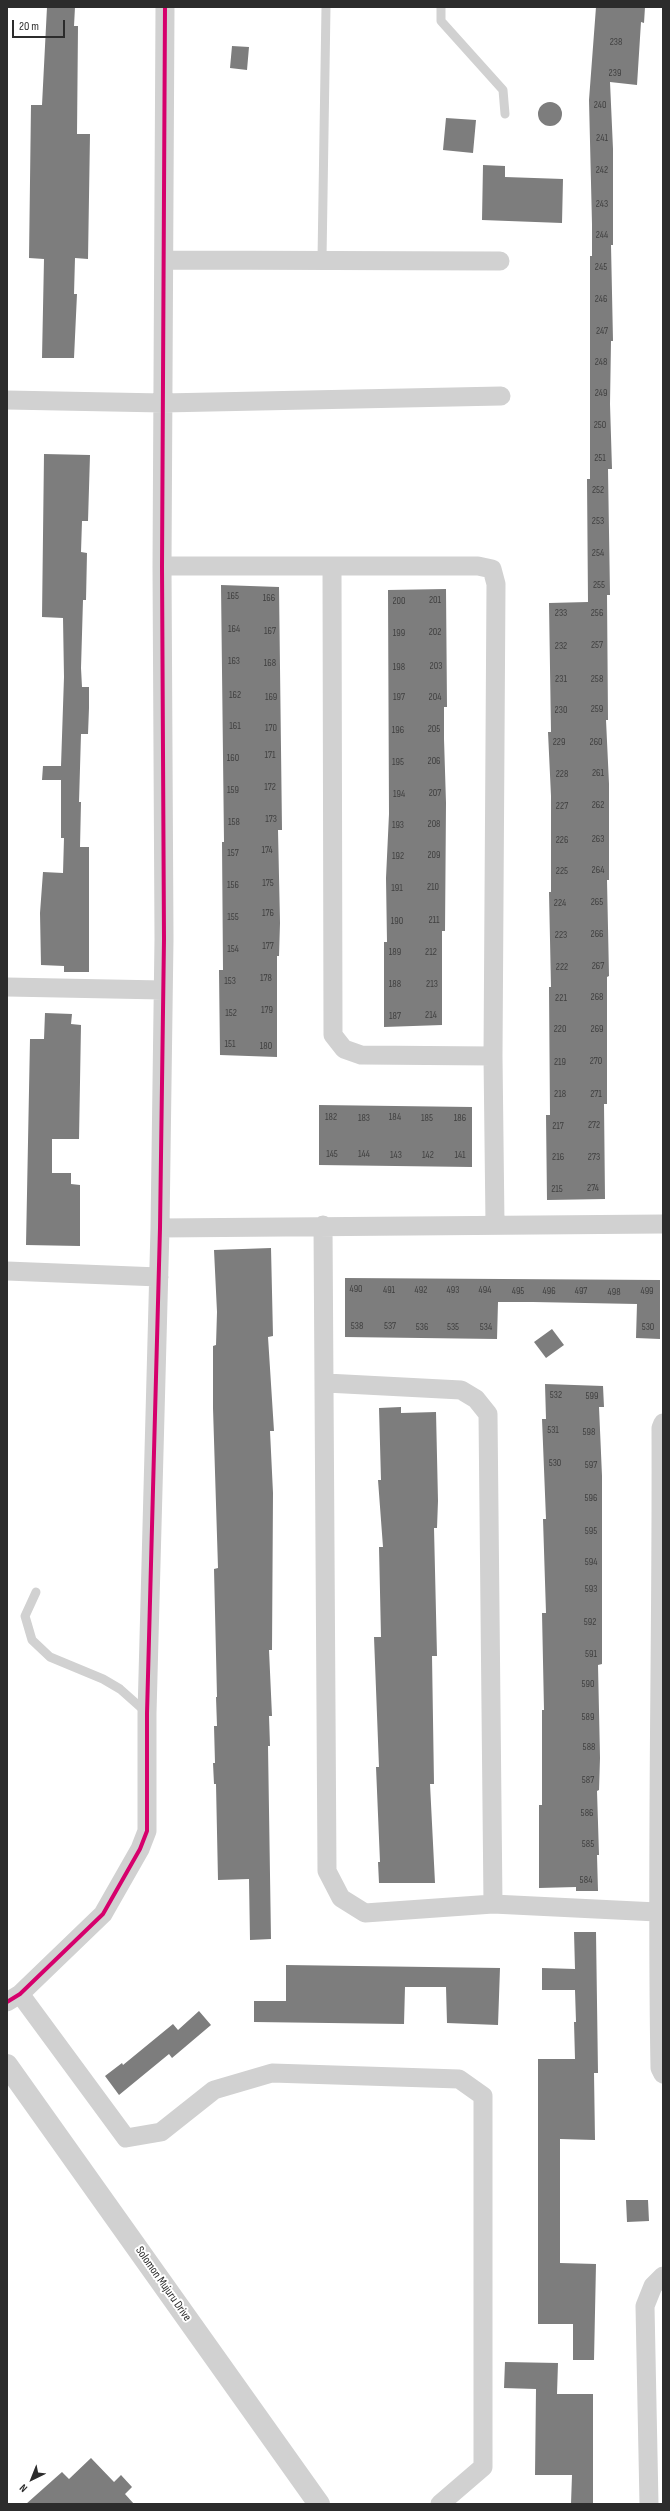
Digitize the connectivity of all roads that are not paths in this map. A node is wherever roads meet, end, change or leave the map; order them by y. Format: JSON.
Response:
{"nodes":[{"id":1,"x":165,"y":7,"type":"edge"},
{"id":2,"x":326,"y":7,"type":"edge"},
{"id":3,"x":441,"y":7,"type":"edge"},
{"id":4,"x":505,"y":114,"type":"dead end"},
{"id":5,"x":322,"y":259,"type":"junction"},
{"id":6,"x":164,"y":260,"type":"junction"},
{"id":7,"x":500,"y":261,"type":"dead end"},
{"id":8,"x":501,"y":396,"type":"dead end"},
{"id":9,"x":7,"y":400,"type":"edge"},
{"id":10,"x":163,"y":402,"type":"junction"},
{"id":11,"x":162,"y":566,"type":"junction"},
{"id":12,"x":332,"y":568,"type":"junction"},
{"id":13,"x":7,"y":986,"type":"edge"},
{"id":14,"x":163,"y":990,"type":"junction"},
{"id":15,"x":493,"y":1056,"type":"junction"},
{"id":16,"x":495,"y":1224,"type":"junction"},
{"id":17,"x":663,"y":1224,"type":"edge"},
{"id":18,"x":323,"y":1226,"type":"junction"},
{"id":19,"x":160,"y":1228,"type":"junction"},
{"id":20,"x":7,"y":1271,"type":"edge"},
{"id":21,"x":159,"y":1277,"type":"junction"},
{"id":22,"x":326,"y":1383,"type":"junction"},
{"id":23,"x":663,"y":1423,"type":"edge"},
{"id":24,"x":662,"y":1558,"type":"edge"},
{"id":25,"x":36,"y":1592,"type":"dead end"},
{"id":26,"x":147,"y":1713,"type":"junction"},
{"id":27,"x":493,"y":1904,"type":"junction"},
{"id":28,"x":657,"y":1912,"type":"junction"},
{"id":29,"x":14,"y":1998,"type":"edge"},
{"id":30,"x":7,"y":2065,"type":"edge"},
{"id":31,"x":663,"y":2074,"type":"edge"},
{"id":32,"x":663,"y":2276,"type":"edge"},
{"id":33,"x":319,"y":2504,"type":"edge"},
{"id":34,"x":440,"y":2504,"type":"edge"},
{"id":35,"x":649,"y":2504,"type":"edge"}],
"edges":[{"from":1,"to":6,"type":"street"},
{"from":2,"to":5,"type":"lane"},
{"from":3,"to":4,"type":"lane"},
{"from":5,"to":6,"type":"street"},
{"from":5,"to":7,"type":"street"},
{"from":6,"to":10,"type":"street"},
{"from":8,"to":10,"type":"street"},
{"from":9,"to":10,"type":"street"},
{"from":10,"to":11,"type":"street"},
{"from":11,"to":12,"type":"street"},
{"from":11,"to":14,"type":"street"},
{"from":12,"to":15,"type":"street"},
{"from":12,"to":15,"type":"street"},
{"from":13,"to":14,"type":"street"},
{"from":14,"to":19,"type":"street"},
{"from":15,"to":16,"type":"street"},
{"from":16,"to":17,"type":"street"},
{"from":16,"to":18,"type":"street"},
{"from":18,"to":19,"type":"street"},
{"from":18,"to":22,"type":"street"},
{"from":19,"to":21,"type":"street"},
{"from":20,"to":21,"type":"street"},
{"from":21,"to":26,"type":"street"},
{"from":22,"to":27,"type":"street"},
{"from":22,"to":27,"type":"street"},
{"from":23,"to":24,"type":"street"},
{"from":24,"to":28,"type":"street"},
{"from":25,"to":26,"type":"lane"},
{"from":26,"to":29,"type":"street"},
{"from":27,"to":28,"type":"street"},
{"from":28,"to":31,"type":"street"},
{"from":29,"to":34,"type":"street"},
{"from":30,"to":33,"type":"street","name":"Solomon Mujuru Drive"},
{"from":32,"to":35,"type":"street"}]}
